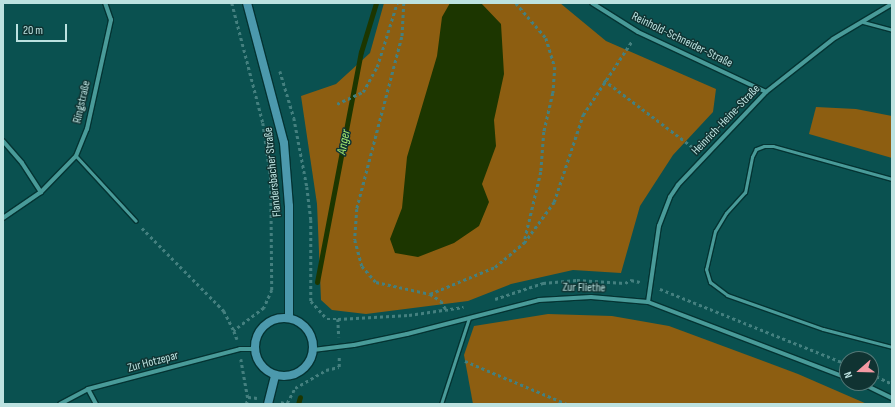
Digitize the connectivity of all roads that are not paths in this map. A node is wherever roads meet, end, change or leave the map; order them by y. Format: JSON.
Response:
{"nodes":[{"id":1,"x":105,"y":3,"type":"edge"},
{"id":2,"x":247,"y":3,"type":"edge"},
{"id":3,"x":592,"y":3,"type":"edge"},
{"id":4,"x":892,"y":4,"type":"edge"},
{"id":5,"x":862,"y":22,"type":"junction"},
{"id":6,"x":892,"y":30,"type":"edge"},
{"id":7,"x":766,"y":92,"type":"junction"},
{"id":8,"x":3,"y":141,"type":"edge"},
{"id":9,"x":76,"y":156,"type":"junction"},
{"id":10,"x":892,"y":179,"type":"edge"},
{"id":11,"x":40,"y":192,"type":"junction"},
{"id":12,"x":3,"y":218,"type":"edge"},
{"id":13,"x":136,"y":221,"type":"road end"},
{"id":14,"x":648,"y":302,"type":"junction"},
{"id":15,"x":289,"y":318,"type":"junction"},
{"id":16,"x":469,"y":318,"type":"junction"},
{"id":17,"x":892,"y":348,"type":"edge"},
{"id":18,"x":254,"y":349,"type":"junction"},
{"id":19,"x":313,"y":350,"type":"junction"},
{"id":20,"x":839,"y":375,"type":"edge"},
{"id":21,"x":275,"y":376,"type":"junction"},
{"id":22,"x":88,"y":389,"type":"junction"},
{"id":23,"x":878,"y":391,"type":"edge"},
{"id":24,"x":892,"y":398,"type":"edge"},
{"id":25,"x":60,"y":404,"type":"edge"},
{"id":26,"x":96,"y":404,"type":"edge"},
{"id":27,"x":268,"y":404,"type":"edge"},
{"id":28,"x":441,"y":404,"type":"edge"}],
"edges":[{"from":1,"to":9,"type":"street","name":"Ringstraße"},
{"from":2,"to":15,"type":"street","name":"Flandersbacher Straße"},
{"from":3,"to":7,"type":"street","name":"Reinhold-Schneider-Straße"},
{"from":4,"to":5,"type":"street","name":"Heinrich-Heine-Straße"},
{"from":5,"to":6,"type":"lane"},
{"from":5,"to":7,"type":"street","name":"Heinrich-Heine-Straße"},
{"from":7,"to":14,"type":"street","name":"Heinrich-Heine-Straße"},
{"from":8,"to":11,"type":"street"},
{"from":9,"to":11,"type":"street","name":"Ringstraße"},
{"from":9,"to":13,"type":"lane"},
{"from":10,"to":17,"type":"lane"},
{"from":11,"to":12,"type":"street","name":"Ringstraße"},
{"from":14,"to":16,"type":"street","name":"Zur Fliethe"},
{"from":14,"to":20,"type":"street","name":"Zur Fliethe"},
{"from":15,"to":18,"type":"street"},
{"from":15,"to":19,"type":"street"},
{"from":16,"to":19,"type":"street","name":"Zur Fliethe"},
{"from":16,"to":28,"type":"lane"},
{"from":18,"to":21,"type":"street"},
{"from":18,"to":22,"type":"street","name":"Zur Hotzepar"},
{"from":19,"to":21,"type":"street"},
{"from":21,"to":27,"type":"street"},
{"from":22,"to":25,"type":"street","name":"Zur Hotzepar"},
{"from":22,"to":26,"type":"street"},
{"from":23,"to":24,"type":"street"}]}
